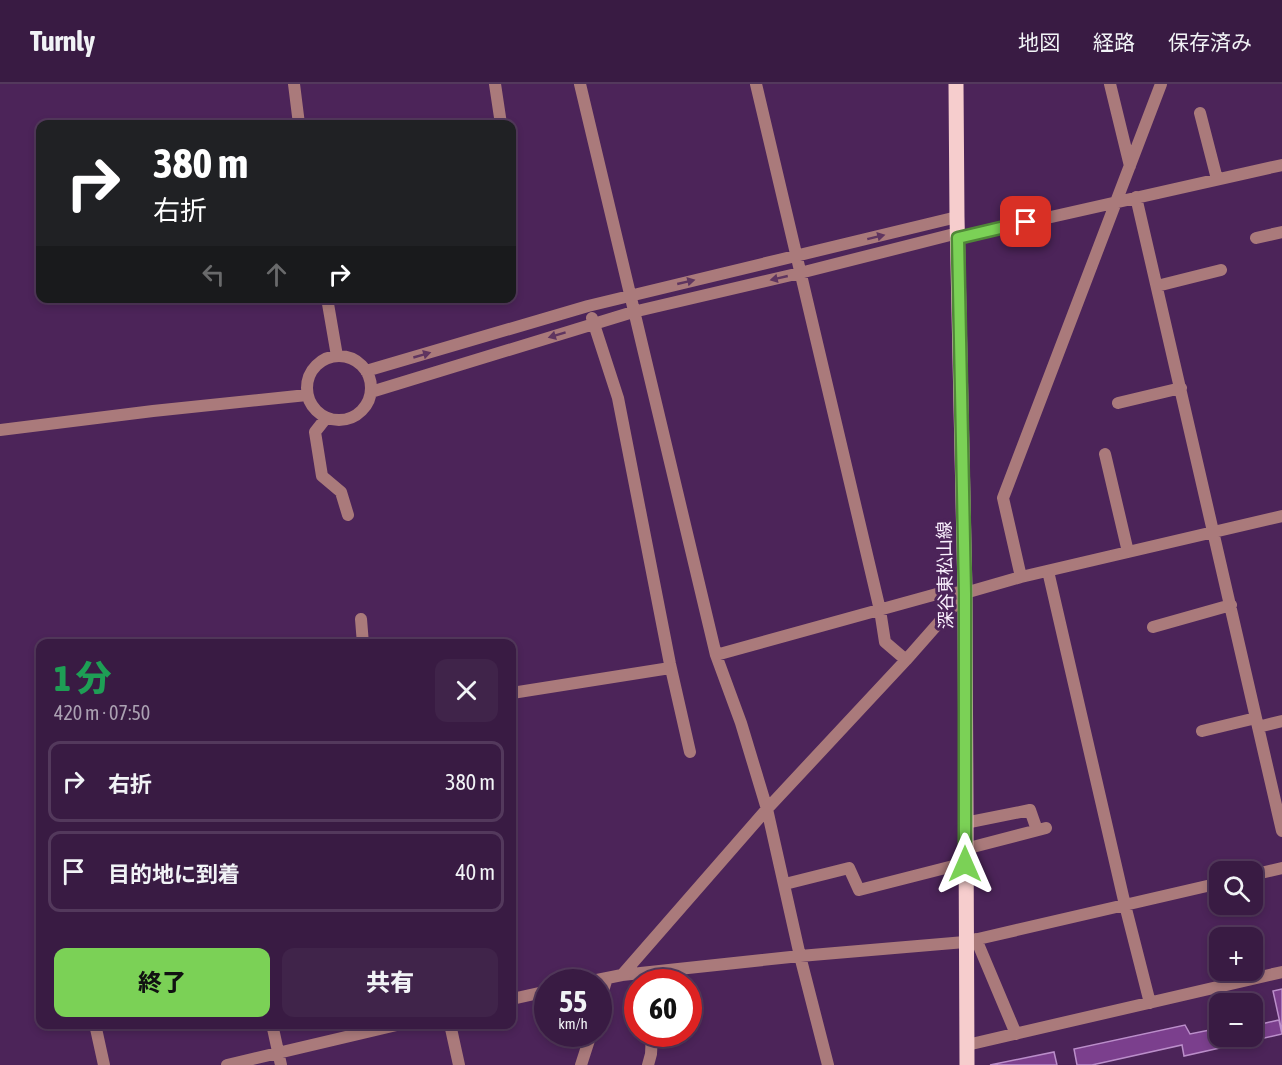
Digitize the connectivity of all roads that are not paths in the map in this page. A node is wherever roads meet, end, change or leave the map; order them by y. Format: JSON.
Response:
{"nodes":[{"id":1,"x":294,"y":84,"type":"edge"},
{"id":2,"x":495,"y":84,"type":"edge"},
{"id":3,"x":580,"y":84,"type":"edge"},
{"id":4,"x":756,"y":84,"type":"edge"},
{"id":5,"x":956,"y":84,"type":"edge"},
{"id":6,"x":1110,"y":84,"type":"edge"},
{"id":7,"x":1161,"y":84,"type":"edge"},
{"id":8,"x":1200,"y":113,"type":"dead end"},
{"id":9,"x":298,"y":120,"type":"edge"},
{"id":10,"x":500,"y":120,"type":"edge"},
{"id":11,"x":1282,"y":165,"type":"edge"},
{"id":12,"x":1130,"y":166,"type":"junction"},
{"id":13,"x":1217,"y":179,"type":"junction"},
{"id":14,"x":1136,"y":197,"type":"junction"},
{"id":15,"x":1117,"y":201,"type":"junction"},
{"id":16,"x":957,"y":217,"type":"junction"},
{"id":17,"x":1282,"y":232,"type":"edge"},
{"id":18,"x":958,"y":236,"type":"junction"},
{"id":19,"x":1256,"y":238,"type":"dead end"},
{"id":20,"x":795,"y":256,"type":"junction"},
{"id":21,"x":1221,"y":270,"type":"dead end"},
{"id":22,"x":800,"y":273,"type":"junction"},
{"id":23,"x":1157,"y":286,"type":"junction"},
{"id":24,"x":630,"y":296,"type":"junction"},
{"id":25,"x":328,"y":303,"type":"edge"},
{"id":26,"x":588,"y":306,"type":"junction"},
{"id":27,"x":633,"y":312,"type":"junction"},
{"id":28,"x":594,"y":324,"type":"junction"},
{"id":29,"x":337,"y":356,"type":"junction"},
{"id":30,"x":366,"y":371,"type":"junction"},
{"id":31,"x":1181,"y":388,"type":"junction"},
{"id":32,"x":371,"y":392,"type":"junction"},
{"id":33,"x":307,"y":395,"type":"junction"},
{"id":34,"x":1118,"y":403,"type":"dead end"},
{"id":35,"x":326,"y":418,"type":"junction"},
{"id":36,"x":0,"y":430,"type":"edge"},
{"id":37,"x":1105,"y":454,"type":"dead end"},
{"id":38,"x":348,"y":515,"type":"dead end"},
{"id":39,"x":1282,"y":516,"type":"edge"},
{"id":40,"x":1214,"y":532,"type":"junction"},
{"id":41,"x":1128,"y":552,"type":"junction"},
{"id":42,"x":1048,"y":571,"type":"junction"},
{"id":43,"x":1021,"y":577,"type":"junction"},
{"id":44,"x":965,"y":593,"type":"junction"},
{"id":45,"x":1231,"y":605,"type":"junction"},
{"id":46,"x":880,"y":610,"type":"junction"},
{"id":47,"x":361,"y":619,"type":"dead end"},
{"id":48,"x":1153,"y":627,"type":"dead end"},
{"id":49,"x":363,"y":639,"type":"edge"},
{"id":50,"x":716,"y":655,"type":"junction"},
{"id":51,"x":906,"y":660,"type":"junction"},
{"id":52,"x":670,"y":668,"type":"junction"},
{"id":53,"x":516,"y":692,"type":"edge"},
{"id":54,"x":1257,"y":722,"type":"junction"},
{"id":55,"x":1282,"y":722,"type":"edge"},
{"id":56,"x":1202,"y":731,"type":"dead end"},
{"id":57,"x":690,"y":752,"type":"dead end"},
{"id":58,"x":1278,"y":791,"type":"edge"},
{"id":59,"x":767,"y":809,"type":"junction"},
{"id":60,"x":965,"y":823,"type":"junction"},
{"id":61,"x":1282,"y":831,"type":"edge"},
{"id":62,"x":965,"y":856,"type":"junction"},
{"id":63,"x":1282,"y":868,"type":"edge"},
{"id":64,"x":1263,"y":872,"type":"edge"},
{"id":65,"x":785,"y":884,"type":"junction"},
{"id":66,"x":1209,"y":886,"type":"edge"},
{"id":67,"x":1125,"y":905,"type":"junction"},
{"id":68,"x":971,"y":940,"type":"junction"},
{"id":69,"x":800,"y":956,"type":"junction"},
{"id":70,"x":702,"y":970,"type":"edge"},
{"id":71,"x":1282,"y":972,"type":"edge"},
{"id":72,"x":622,"y":975,"type":"joint"},
{"id":73,"x":612,"y":977,"type":"edge"},
{"id":74,"x":534,"y":994,"type":"edge"},
{"id":75,"x":516,"y":998,"type":"edge"},
{"id":76,"x":1150,"y":1003,"type":"junction"},
{"id":77,"x":96,"y":1029,"type":"edge"},
{"id":78,"x":273,"y":1029,"type":"edge"},
{"id":79,"x":384,"y":1029,"type":"edge"},
{"id":80,"x":451,"y":1029,"type":"edge"},
{"id":81,"x":1016,"y":1034,"type":"junction"},
{"id":82,"x":967,"y":1045,"type":"junction"},
{"id":83,"x":587,"y":1047,"type":"edge"},
{"id":84,"x":651,"y":1047,"type":"edge"},
{"id":85,"x":280,"y":1059,"type":"edge"},
{"id":86,"x":104,"y":1065,"type":"edge"},
{"id":87,"x":227,"y":1065,"type":"edge"},
{"id":88,"x":459,"y":1065,"type":"edge"},
{"id":89,"x":581,"y":1065,"type":"edge"},
{"id":90,"x":648,"y":1065,"type":"edge"},
{"id":91,"x":828,"y":1065,"type":"edge"},
{"id":92,"x":967,"y":1065,"type":"edge"}],
"edges":[{"from":1,"to":9,"type":"street"},
{"from":2,"to":10,"type":"street"},
{"from":3,"to":24,"type":"street"},
{"from":4,"to":20,"type":"street"},
{"from":5,"to":16,"type":"main road","name":"深谷東松山線"},
{"from":6,"to":12,"type":"street"},
{"from":7,"to":12,"type":"street"},
{"from":8,"to":13,"type":"street"},
{"from":11,"to":13,"type":"street"},
{"from":12,"to":15,"type":"street"},
{"from":13,"to":14,"type":"street"},
{"from":14,"to":15,"type":"street"},
{"from":14,"to":23,"type":"street"},
{"from":15,"to":18,"type":"street"},
{"from":15,"to":43,"type":"street"},
{"from":16,"to":18,"type":"main road","name":"深谷東松山線"},
{"from":20,"to":16,"type":"street","one_way":true},
{"from":17,"to":19,"type":"street"},
{"from":18,"to":22,"type":"street"},
{"from":18,"to":44,"type":"main road","name":"深谷東松山線"},
{"from":20,"to":22,"type":"street"},
{"from":24,"to":20,"type":"street","one_way":true},
{"from":21,"to":23,"type":"street"},
{"from":22,"to":27,"type":"street","one_way":true},
{"from":22,"to":46,"type":"street"},
{"from":23,"to":31,"type":"street"},
{"from":24,"to":26,"type":"street"},
{"from":24,"to":27,"type":"street"},
{"from":25,"to":29,"type":"street"},
{"from":26,"to":28,"type":"street"},
{"from":30,"to":26,"type":"street","one_way":true},
{"from":27,"to":28,"type":"street"},
{"from":27,"to":50,"type":"street"},
{"from":28,"to":32,"type":"street","one_way":true},
{"from":28,"to":52,"type":"street"},
{"from":29,"to":30,"type":"street"},
{"from":29,"to":33,"type":"street"},
{"from":30,"to":32,"type":"street"},
{"from":31,"to":34,"type":"street"},
{"from":31,"to":40,"type":"street"},
{"from":32,"to":35,"type":"street"},
{"from":33,"to":35,"type":"street"},
{"from":33,"to":36,"type":"street"},
{"from":35,"to":38,"type":"street"},
{"from":37,"to":41,"type":"street"},
{"from":39,"to":40,"type":"street"},
{"from":40,"to":41,"type":"street"},
{"from":40,"to":45,"type":"street"},
{"from":41,"to":42,"type":"street"},
{"from":42,"to":43,"type":"street"},
{"from":42,"to":67,"type":"street"},
{"from":43,"to":44,"type":"street"},
{"from":44,"to":46,"type":"street"},
{"from":44,"to":51,"type":"street"},
{"from":44,"to":60,"type":"main road","name":"深谷東松山線"},
{"from":45,"to":48,"type":"street"},
{"from":45,"to":54,"type":"street"},
{"from":46,"to":50,"type":"street"},
{"from":46,"to":51,"type":"street"},
{"from":47,"to":49,"type":"street"},
{"from":50,"to":59,"type":"street"},
{"from":51,"to":59,"type":"street"},
{"from":52,"to":53,"type":"street"},
{"from":52,"to":57,"type":"street"},
{"from":54,"to":55,"type":"street"},
{"from":54,"to":56,"type":"street"},
{"from":54,"to":58,"type":"street"},
{"from":58,"to":61,"type":"street"},
{"from":59,"to":65,"type":"street"},
{"from":59,"to":72,"type":"street"},
{"from":60,"to":62,"type":"main road","name":"深谷東松山線"},
{"from":60,"to":62,"type":"street"},
{"from":62,"to":65,"type":"street"},
{"from":62,"to":68,"type":"main road","name":"深谷東松山線"},
{"from":63,"to":64,"type":"street"},
{"from":65,"to":69,"type":"street"},
{"from":66,"to":67,"type":"street"},
{"from":67,"to":68,"type":"street"},
{"from":67,"to":76,"type":"street"},
{"from":68,"to":69,"type":"street"},
{"from":68,"to":81,"type":"street"},
{"from":68,"to":82,"type":"main road","name":"深谷東松山線"},
{"from":69,"to":70,"type":"street"},
{"from":69,"to":91,"type":"street"},
{"from":71,"to":76,"type":"street"},
{"from":72,"to":73,"type":"street"},
{"from":74,"to":75,"type":"street"},
{"from":76,"to":81,"type":"street"},
{"from":77,"to":86,"type":"street"},
{"from":78,"to":85,"type":"street"},
{"from":79,"to":85,"type":"street"},
{"from":80,"to":88,"type":"street"},
{"from":81,"to":82,"type":"street"},
{"from":82,"to":92,"type":"main road","name":"深谷東松山線"},
{"from":83,"to":89,"type":"street"},
{"from":84,"to":90,"type":"street"},
{"from":85,"to":87,"type":"street"}]}
